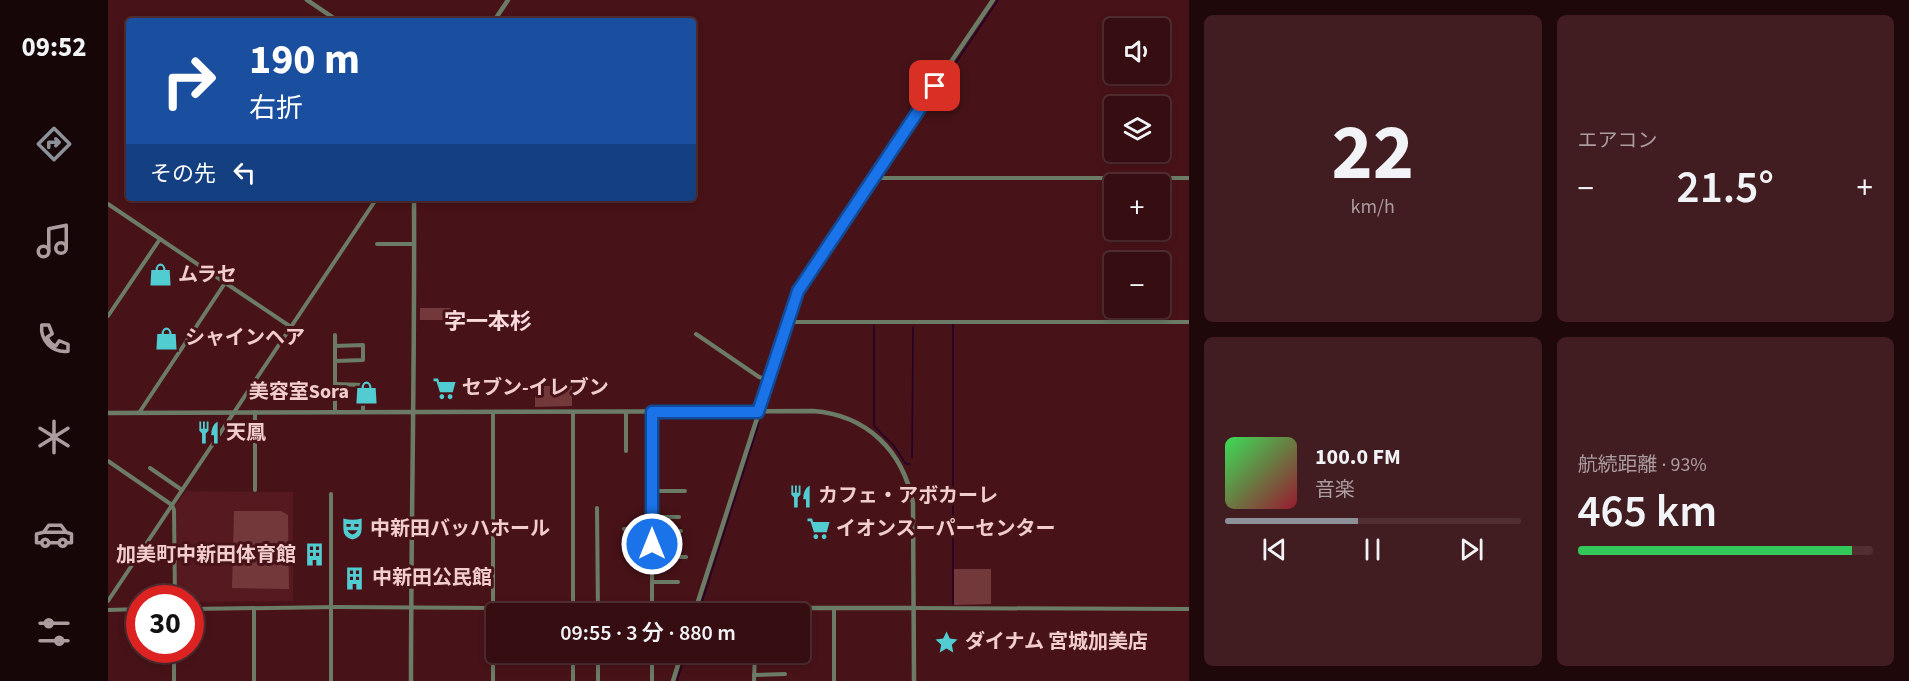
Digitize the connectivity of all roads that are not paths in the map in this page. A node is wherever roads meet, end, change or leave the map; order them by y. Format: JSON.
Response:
{"nodes":[{"id":1,"x":307,"y":0,"type":"edge"},
{"id":2,"x":508,"y":0,"type":"edge"},
{"id":3,"x":993,"y":0,"type":"edge"},
{"id":4,"x":334,"y":18,"type":"edge"},
{"id":5,"x":496,"y":18,"type":"edge"},
{"id":6,"x":878,"y":176,"type":"junction"},
{"id":7,"x":1189,"y":178,"type":"edge"},
{"id":8,"x":374,"y":201,"type":"edge"},
{"id":9,"x":414,"y":201,"type":"edge"},
{"id":10,"x":108,"y":204,"type":"edge"},
{"id":11,"x":160,"y":239,"type":"junction"},
{"id":12,"x":377,"y":244,"type":"dead end"},
{"id":13,"x":414,"y":244,"type":"junction"},
{"id":14,"x":225,"y":283,"type":"junction"},
{"id":15,"x":108,"y":316,"type":"edge"},
{"id":16,"x":1189,"y":322,"type":"edge"},
{"id":17,"x":790,"y":323,"type":"junction"},
{"id":18,"x":291,"y":327,"type":"junction"},
{"id":19,"x":696,"y":334,"type":"dead end"},
{"id":20,"x":335,"y":335,"type":"dead end"},
{"id":21,"x":335,"y":346,"type":"junction"},
{"id":22,"x":335,"y":361,"type":"junction"},
{"id":23,"x":769,"y":380,"type":"junction"},
{"id":24,"x":335,"y":384,"type":"junction"},
{"id":25,"x":234,"y":412,"type":"junction"},
{"id":26,"x":255,"y":412,"type":"junction"},
{"id":27,"x":335,"y":412,"type":"junction"},
{"id":28,"x":363,"y":412,"type":"junction"},
{"id":29,"x":414,"y":412,"type":"junction"},
{"id":30,"x":493,"y":412,"type":"junction"},
{"id":31,"x":573,"y":412,"type":"junction"},
{"id":32,"x":626,"y":412,"type":"junction"},
{"id":33,"x":652,"y":412,"type":"junction"},
{"id":34,"x":758,"y":412,"type":"junction"},
{"id":35,"x":108,"y":413,"type":"edge"},
{"id":36,"x":139,"y":413,"type":"junction"},
{"id":37,"x":626,"y":451,"type":"dead end"},
{"id":38,"x":108,"y":461,"type":"edge"},
{"id":39,"x":150,"y":468,"type":"dead end"},
{"id":40,"x":182,"y":490,"type":"junction"},
{"id":41,"x":255,"y":490,"type":"dead end"},
{"id":42,"x":652,"y":491,"type":"junction"},
{"id":43,"x":685,"y":491,"type":"dead end"},
{"id":44,"x":331,"y":494,"type":"dead end"},
{"id":45,"x":172,"y":505,"type":"junction"},
{"id":46,"x":597,"y":508,"type":"dead end"},
{"id":47,"x":652,"y":517,"type":"junction"},
{"id":48,"x":679,"y":517,"type":"dead end"},
{"id":49,"x":624,"y":529,"type":"dead end"},
{"id":50,"x":652,"y":530,"type":"junction"},
{"id":51,"x":681,"y":531,"type":"dead end"},
{"id":52,"x":652,"y":557,"type":"junction"},
{"id":53,"x":686,"y":557,"type":"dead end"},
{"id":54,"x":652,"y":582,"type":"junction"},
{"id":55,"x":678,"y":582,"type":"dead end"},
{"id":56,"x":175,"y":585,"type":"edge"},
{"id":57,"x":108,"y":601,"type":"edge"},
{"id":58,"x":493,"y":603,"type":"edge"},
{"id":59,"x":573,"y":603,"type":"edge"},
{"id":60,"x":598,"y":603,"type":"edge"},
{"id":61,"x":652,"y":603,"type":"edge"},
{"id":62,"x":698,"y":603,"type":"edge"},
{"id":63,"x":254,"y":608,"type":"junction"},
{"id":64,"x":332,"y":608,"type":"junction"},
{"id":65,"x":486,"y":608,"type":"edge"},
{"id":66,"x":914,"y":608,"type":"junction"},
{"id":67,"x":126,"y":609,"type":"edge"},
{"id":68,"x":204,"y":609,"type":"edge"},
{"id":69,"x":411,"y":609,"type":"junction"},
{"id":70,"x":834,"y":609,"type":"junction"},
{"id":71,"x":1189,"y":609,"type":"edge"},
{"id":72,"x":108,"y":610,"type":"edge"},
{"id":73,"x":810,"y":610,"type":"edge"},
{"id":74,"x":174,"y":663,"type":"edge"},
{"id":75,"x":493,"y":663,"type":"edge"},
{"id":76,"x":573,"y":663,"type":"edge"},
{"id":77,"x":598,"y":663,"type":"edge"},
{"id":78,"x":652,"y":663,"type":"edge"},
{"id":79,"x":679,"y":663,"type":"edge"},
{"id":80,"x":754,"y":663,"type":"edge"},
{"id":81,"x":785,"y":674,"type":"dead end"},
{"id":82,"x":754,"y":675,"type":"junction"},
{"id":83,"x":174,"y":681,"type":"edge"},
{"id":84,"x":254,"y":681,"type":"edge"},
{"id":85,"x":331,"y":681,"type":"edge"},
{"id":86,"x":411,"y":681,"type":"edge"},
{"id":87,"x":493,"y":681,"type":"edge"},
{"id":88,"x":573,"y":681,"type":"edge"},
{"id":89,"x":598,"y":681,"type":"edge"},
{"id":90,"x":652,"y":681,"type":"edge"},
{"id":91,"x":673,"y":681,"type":"edge"},
{"id":92,"x":754,"y":681,"type":"edge"},
{"id":93,"x":834,"y":681,"type":"edge"},
{"id":94,"x":914,"y":681,"type":"edge"}],
"edges":[{"from":1,"to":4,"type":"street"},
{"from":2,"to":5,"type":"street"},
{"from":3,"to":6,"type":"street"},
{"from":6,"to":7,"type":"street"},
{"from":6,"to":17,"type":"street"},
{"from":8,"to":18,"type":"street"},
{"from":9,"to":13,"type":"street"},
{"from":10,"to":11,"type":"street"},
{"from":11,"to":14,"type":"street"},
{"from":11,"to":15,"type":"street"},
{"from":12,"to":13,"type":"street"},
{"from":13,"to":29,"type":"street"},
{"from":14,"to":18,"type":"street"},
{"from":14,"to":36,"type":"street"},
{"from":16,"to":17,"type":"street"},
{"from":17,"to":23,"type":"street"},
{"from":18,"to":25,"type":"street"},
{"from":19,"to":23,"type":"street"},
{"from":20,"to":21,"type":"street"},
{"from":21,"to":22,"type":"street"},
{"from":21,"to":22,"type":"street"},
{"from":22,"to":24,"type":"street"},
{"from":23,"to":34,"type":"street"},
{"from":24,"to":27,"type":"street"},
{"from":24,"to":28,"type":"street"},
{"from":25,"to":26,"type":"street"},
{"from":25,"to":36,"type":"street"},
{"from":25,"to":40,"type":"street"},
{"from":26,"to":27,"type":"street"},
{"from":26,"to":41,"type":"street"},
{"from":27,"to":28,"type":"street"},
{"from":28,"to":29,"type":"street"},
{"from":29,"to":30,"type":"street"},
{"from":29,"to":69,"type":"street"},
{"from":30,"to":31,"type":"street"},
{"from":30,"to":58,"type":"street"},
{"from":31,"to":32,"type":"street"},
{"from":31,"to":59,"type":"street"},
{"from":32,"to":33,"type":"street"},
{"from":32,"to":37,"type":"street"},
{"from":33,"to":34,"type":"street"},
{"from":33,"to":42,"type":"street"},
{"from":34,"to":62,"type":"street"},
{"from":34,"to":66,"type":"street"},
{"from":35,"to":36,"type":"street"},
{"from":38,"to":45,"type":"street"},
{"from":39,"to":40,"type":"street"},
{"from":40,"to":45,"type":"street"},
{"from":42,"to":43,"type":"street"},
{"from":42,"to":47,"type":"street"},
{"from":44,"to":64,"type":"street"},
{"from":45,"to":56,"type":"street"},
{"from":45,"to":57,"type":"street"},
{"from":46,"to":60,"type":"street"},
{"from":47,"to":48,"type":"street"},
{"from":47,"to":50,"type":"street"},
{"from":49,"to":50,"type":"street"},
{"from":50,"to":51,"type":"street"},
{"from":50,"to":52,"type":"street"},
{"from":52,"to":53,"type":"street"},
{"from":52,"to":54,"type":"street"},
{"from":54,"to":55,"type":"street"},
{"from":54,"to":61,"type":"street"},
{"from":63,"to":64,"type":"street"},
{"from":63,"to":68,"type":"street"},
{"from":63,"to":84,"type":"street"},
{"from":64,"to":69,"type":"street"},
{"from":64,"to":85,"type":"street"},
{"from":65,"to":69,"type":"street"},
{"from":66,"to":70,"type":"street"},
{"from":66,"to":71,"type":"street"},
{"from":66,"to":94,"type":"street"},
{"from":67,"to":72,"type":"street"},
{"from":69,"to":86,"type":"street"},
{"from":70,"to":73,"type":"street"},
{"from":70,"to":93,"type":"street"},
{"from":74,"to":83,"type":"street"},
{"from":75,"to":87,"type":"street"},
{"from":76,"to":88,"type":"street"},
{"from":77,"to":89,"type":"street"},
{"from":78,"to":90,"type":"street"},
{"from":79,"to":91,"type":"street"},
{"from":80,"to":82,"type":"street"},
{"from":81,"to":82,"type":"street"},
{"from":82,"to":92,"type":"street"}]}
